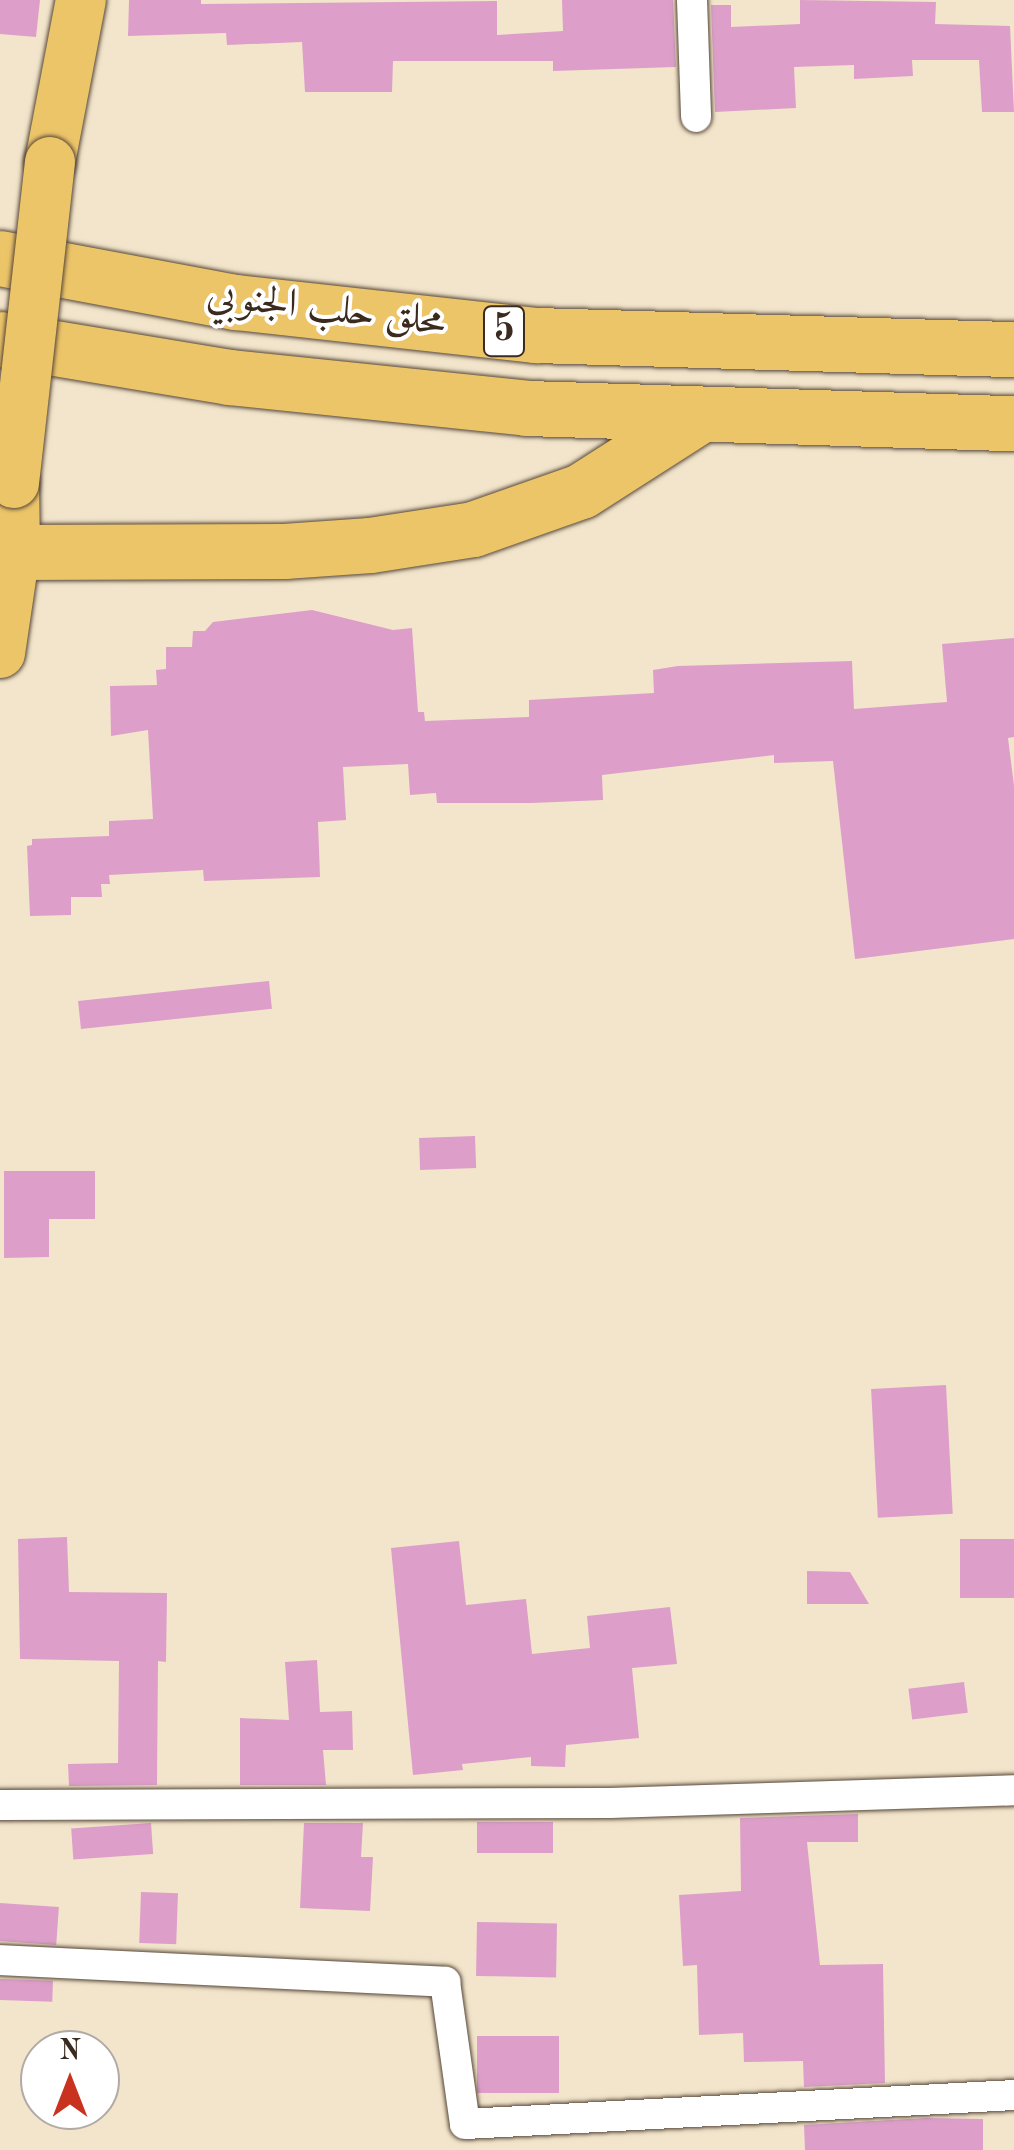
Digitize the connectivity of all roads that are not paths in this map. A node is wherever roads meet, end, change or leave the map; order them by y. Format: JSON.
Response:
{"nodes":[{"id":1,"x":81,"y":0,"type":"edge"},
{"id":2,"x":692,"y":0,"type":"edge"},
{"id":3,"x":696,"y":117,"type":"dead end"},
{"id":4,"x":0,"y":258,"type":"edge"},
{"id":5,"x":0,"y":340,"type":"edge"},
{"id":6,"x":1014,"y":349,"type":"edge"},
{"id":7,"x":700,"y":415,"type":"junction"},
{"id":8,"x":1014,"y":423,"type":"edge"},
{"id":9,"x":15,"y":552,"type":"junction"},
{"id":10,"x":0,"y":653,"type":"edge"},
{"id":11,"x":1014,"y":1790,"type":"edge"},
{"id":12,"x":0,"y":1805,"type":"edge"},
{"id":13,"x":0,"y":1960,"type":"edge"},
{"id":14,"x":1014,"y":2095,"type":"edge"}],
"edges":[{"from":1,"to":9,"type":"main road","bridge":true},
{"from":2,"to":3,"type":"street"},
{"from":4,"to":6,"type":"highway","name":"محلق حلب الجنوبي","number":"5"},
{"from":5,"to":7,"type":"highway","name":"محلق حلب الجنوبي","number":"5"},
{"from":7,"to":8,"type":"highway","name":"محلق حلب الجنوبي","number":"5"},
{"from":7,"to":9,"type":"highway"},
{"from":9,"to":10,"type":"main road"},
{"from":11,"to":12,"type":"street"},
{"from":13,"to":14,"type":"street"}]}
